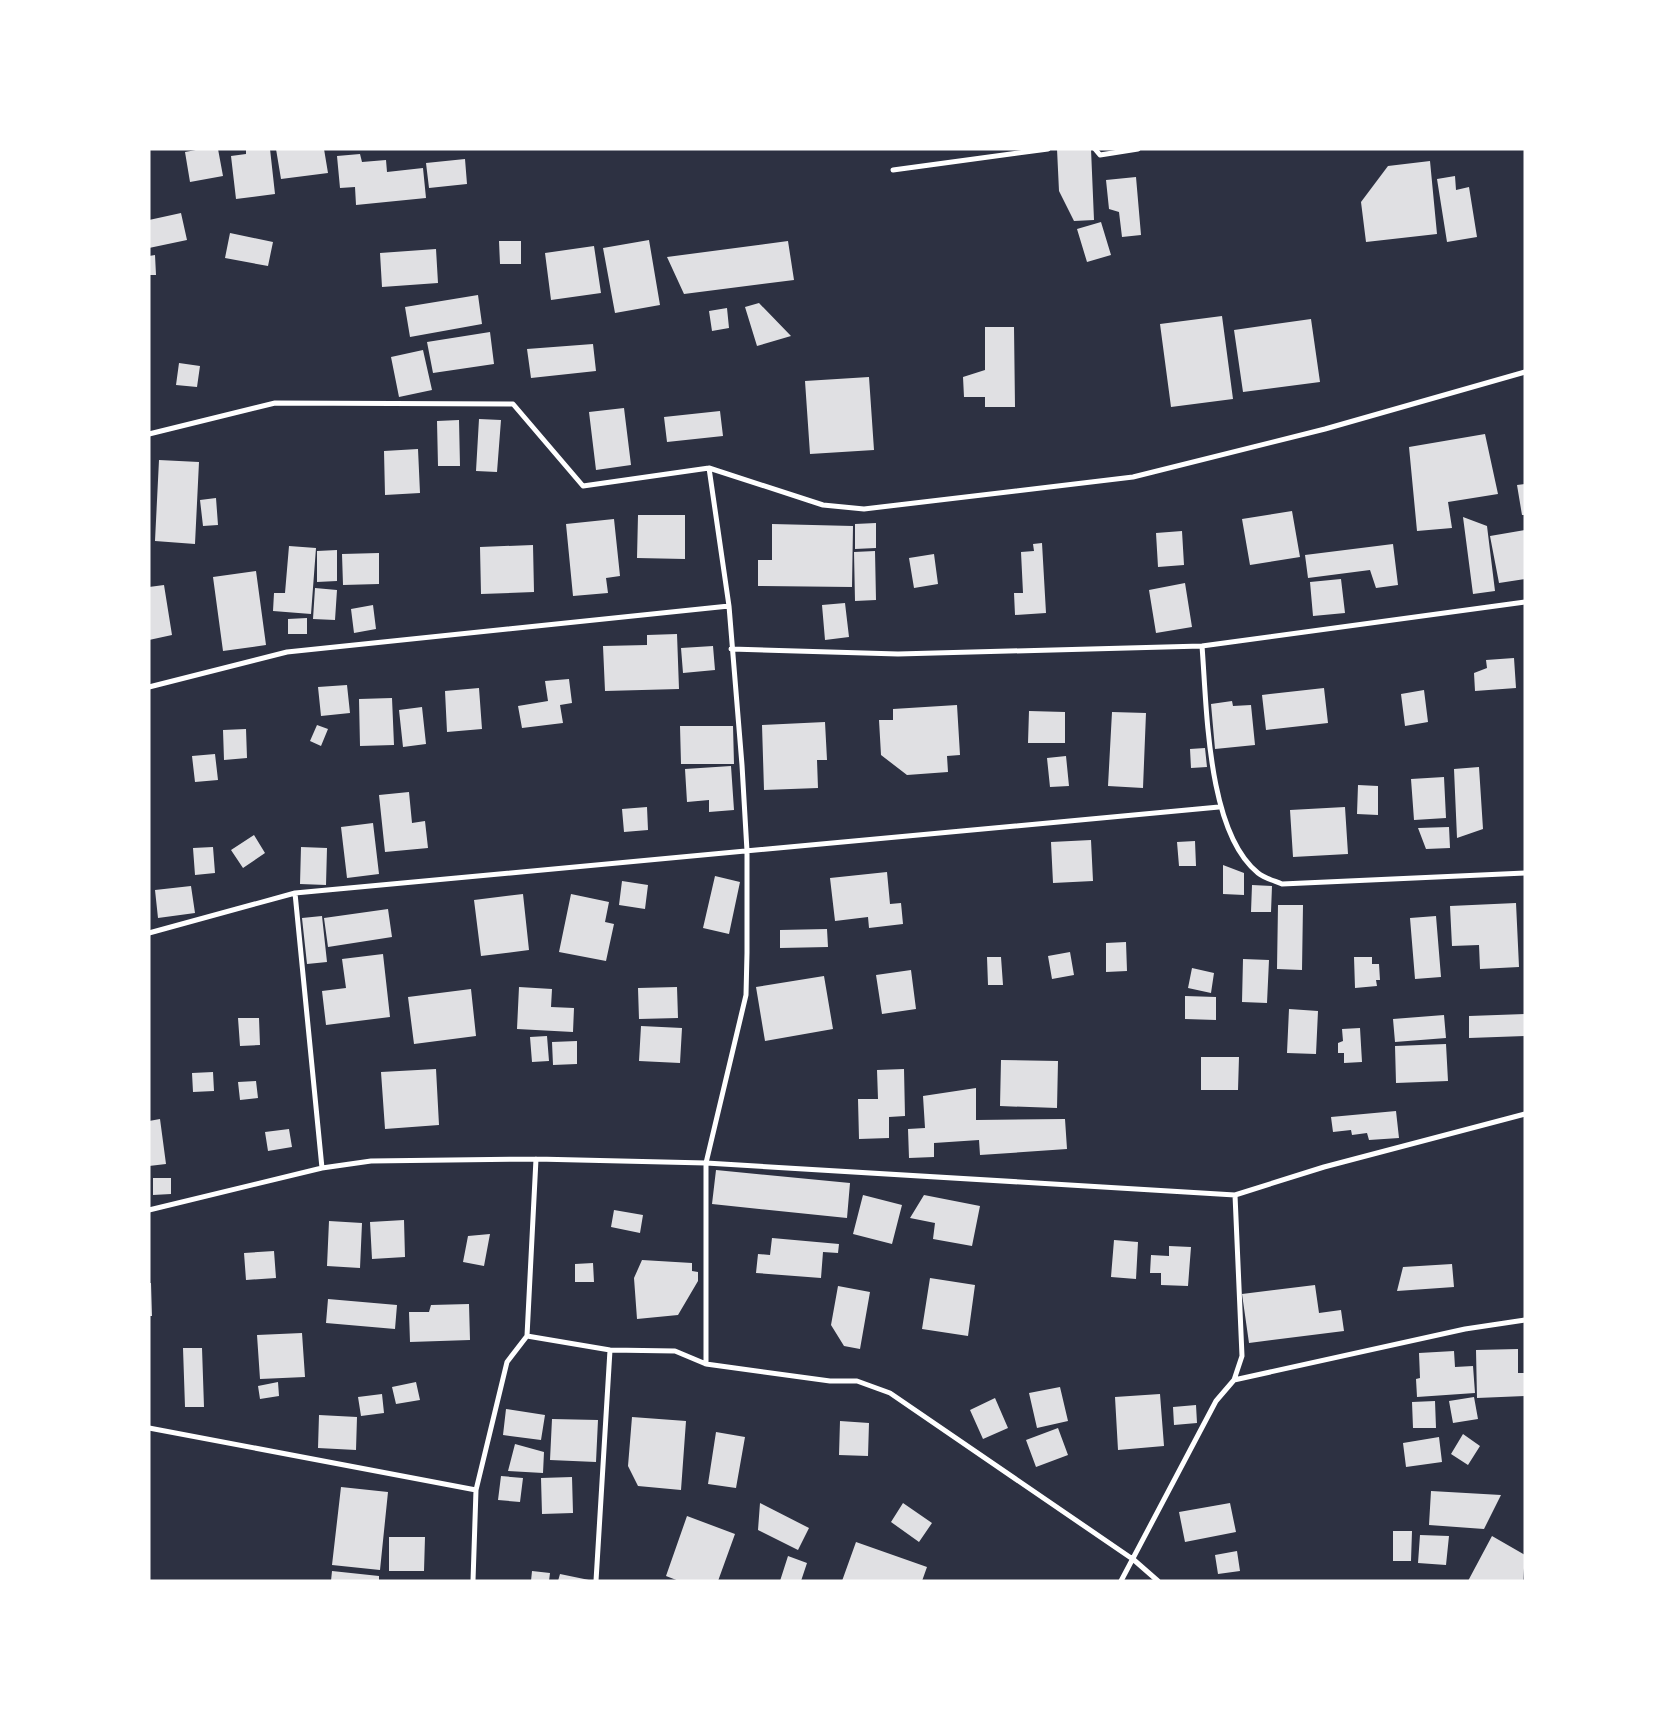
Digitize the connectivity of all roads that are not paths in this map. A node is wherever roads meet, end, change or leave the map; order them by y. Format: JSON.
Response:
{"nodes":[{"id":1,"x":1048,"y":149,"type":"edge"},
{"id":2,"x":1095,"y":149,"type":"edge"},
{"id":3,"x":1138,"y":149,"type":"edge"},
{"id":4,"x":893,"y":170,"type":"dead end"},
{"id":5,"x":1525,"y":372,"type":"edge"},
{"id":6,"x":149,"y":434,"type":"edge"},
{"id":7,"x":709,"y":468,"type":"junction"},
{"id":8,"x":1525,"y":602,"type":"edge"},
{"id":9,"x":729,"y":606,"type":"junction"},
{"id":10,"x":1202,"y":646,"type":"junction"},
{"id":11,"x":731,"y":649,"type":"junction"},
{"id":12,"x":149,"y":687,"type":"edge"},
{"id":13,"x":1219,"y":807,"type":"junction"},
{"id":14,"x":747,"y":851,"type":"junction"},
{"id":15,"x":1525,"y":873,"type":"edge"},
{"id":16,"x":295,"y":893,"type":"junction"},
{"id":17,"x":149,"y":933,"type":"edge"},
{"id":18,"x":1525,"y":1114,"type":"edge"},
{"id":19,"x":536,"y":1159,"type":"junction"},
{"id":20,"x":706,"y":1163,"type":"junction"},
{"id":21,"x":322,"y":1168,"type":"junction"},
{"id":22,"x":1235,"y":1195,"type":"junction"},
{"id":23,"x":149,"y":1210,"type":"edge"},
{"id":24,"x":1525,"y":1320,"type":"edge"},
{"id":25,"x":527,"y":1336,"type":"junction"},
{"id":26,"x":610,"y":1350,"type":"junction"},
{"id":27,"x":706,"y":1364,"type":"junction"},
{"id":28,"x":1234,"y":1380,"type":"junction"},
{"id":29,"x":149,"y":1428,"type":"edge"},
{"id":30,"x":476,"y":1490,"type":"junction"},
{"id":31,"x":1134,"y":1560,"type":"junction"},
{"id":32,"x":473,"y":1581,"type":"edge"},
{"id":33,"x":596,"y":1581,"type":"edge"},
{"id":34,"x":1121,"y":1581,"type":"edge"},
{"id":35,"x":1158,"y":1581,"type":"edge"}],
"edges":[{"from":1,"to":4,"type":"lane"},
{"from":2,"to":3,"type":"lane"},
{"from":5,"to":7,"type":"lane"},
{"from":6,"to":7,"type":"lane"},
{"from":7,"to":9,"type":"lane"},
{"from":8,"to":10,"type":"lane"},
{"from":9,"to":11,"type":"lane"},
{"from":9,"to":12,"type":"lane"},
{"from":10,"to":11,"type":"lane"},
{"from":10,"to":13,"type":"lane"},
{"from":11,"to":14,"type":"lane"},
{"from":13,"to":14,"type":"lane"},
{"from":13,"to":15,"type":"lane"},
{"from":14,"to":16,"type":"lane"},
{"from":14,"to":20,"type":"lane"},
{"from":16,"to":17,"type":"lane"},
{"from":16,"to":21,"type":"lane"},
{"from":18,"to":22,"type":"lane"},
{"from":19,"to":20,"type":"lane"},
{"from":19,"to":21,"type":"lane"},
{"from":19,"to":25,"type":"lane"},
{"from":20,"to":22,"type":"lane"},
{"from":20,"to":27,"type":"lane"},
{"from":21,"to":23,"type":"lane"},
{"from":22,"to":28,"type":"lane"},
{"from":24,"to":28,"type":"lane"},
{"from":25,"to":26,"type":"lane"},
{"from":25,"to":30,"type":"lane"},
{"from":26,"to":27,"type":"lane"},
{"from":26,"to":33,"type":"lane"},
{"from":27,"to":31,"type":"lane"},
{"from":28,"to":31,"type":"lane"},
{"from":29,"to":30,"type":"lane"},
{"from":30,"to":32,"type":"lane"},
{"from":31,"to":34,"type":"lane"},
{"from":31,"to":35,"type":"lane"}]}
